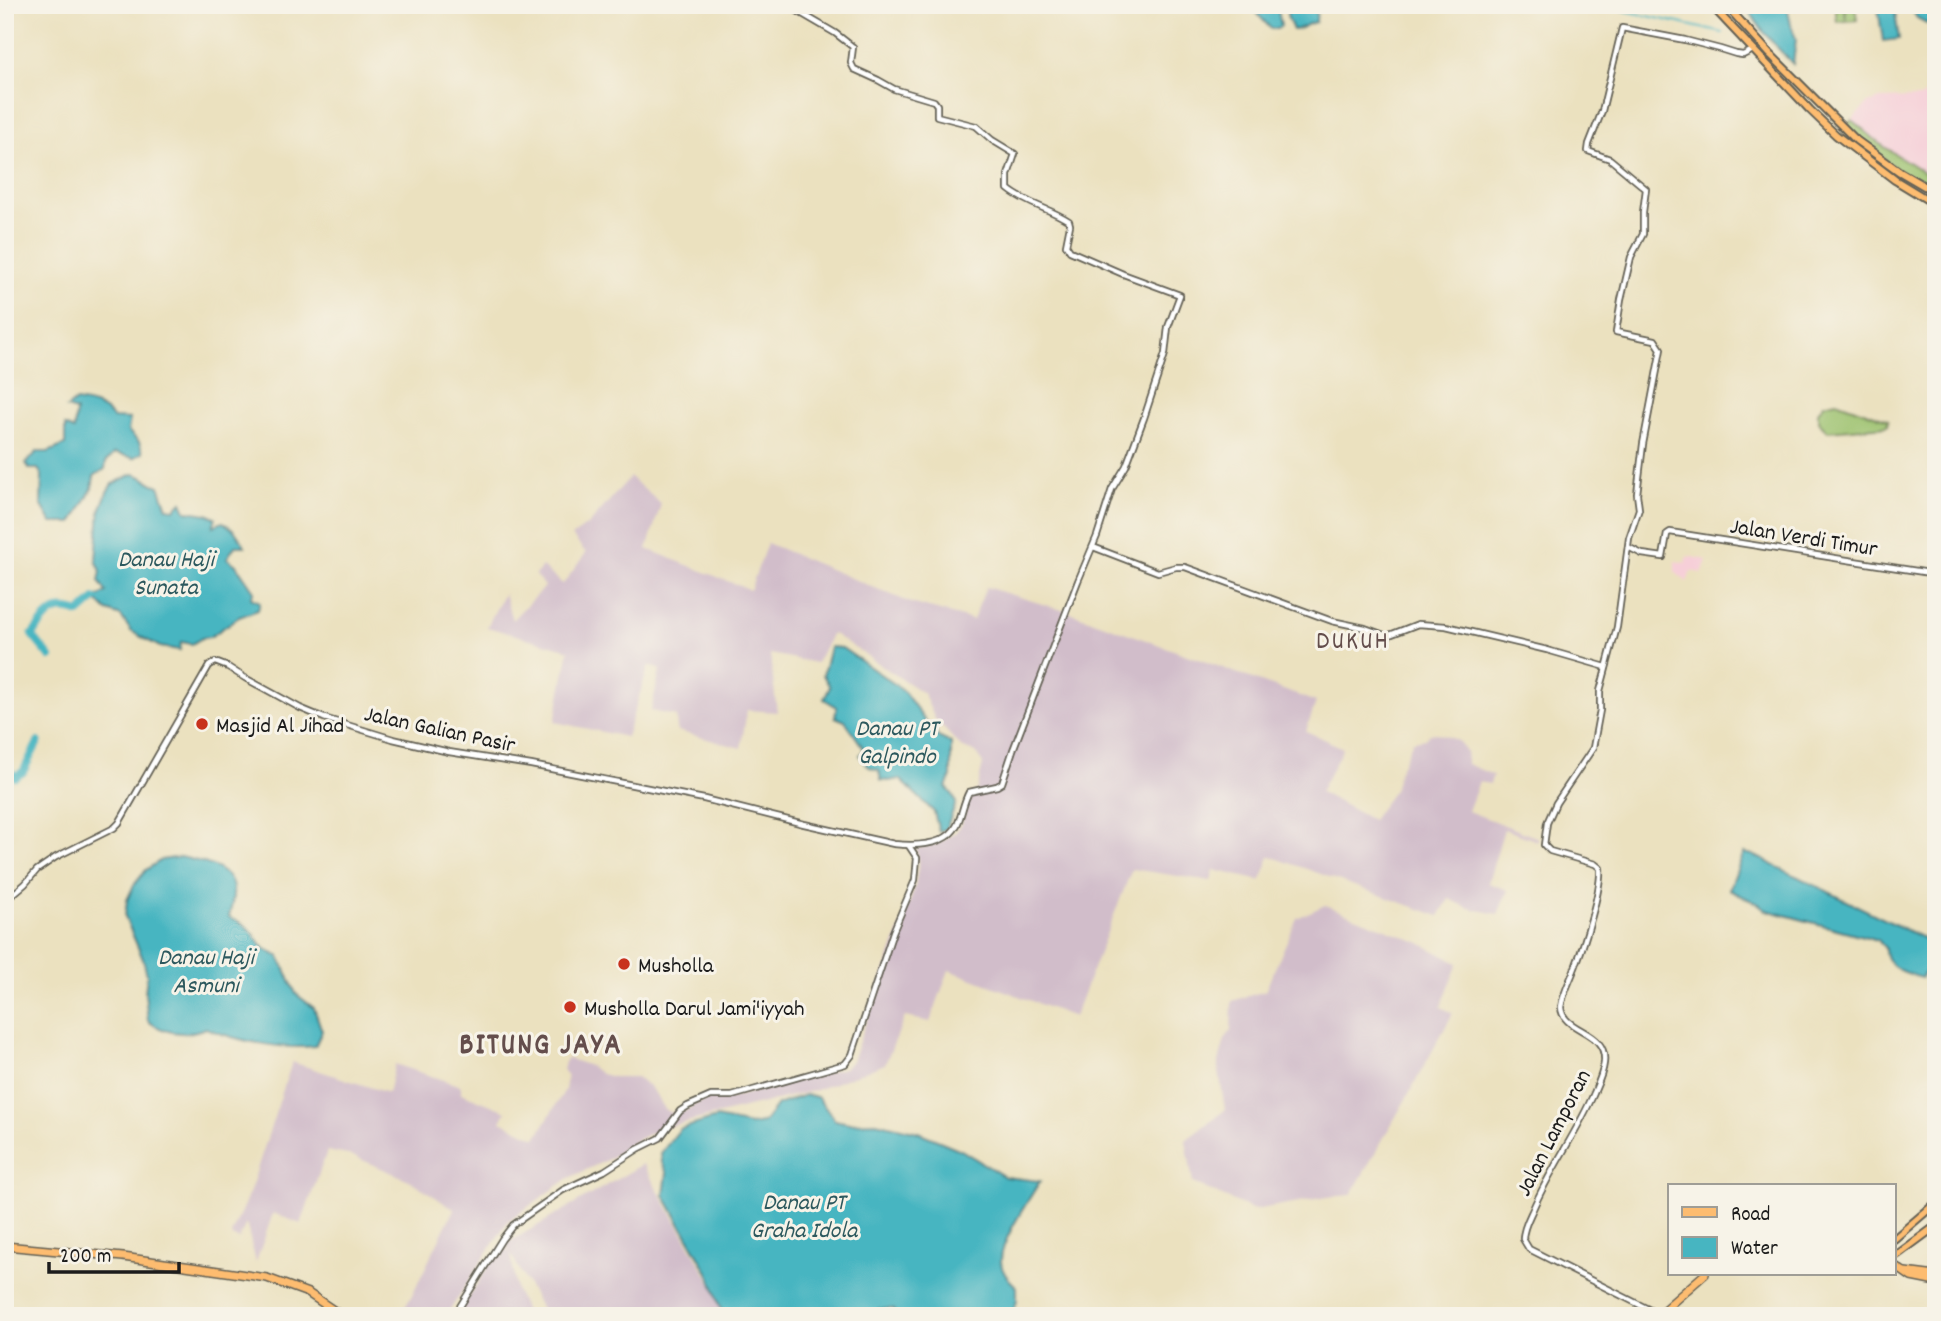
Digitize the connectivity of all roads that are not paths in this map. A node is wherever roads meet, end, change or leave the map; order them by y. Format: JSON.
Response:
{"nodes":[{"id":1,"x":788,"y":5,"type":"edge"},
{"id":2,"x":1711,"y":5,"type":"edge"},
{"id":3,"x":1726,"y":5,"type":"edge"},
{"id":4,"x":1753,"y":49,"type":"junction"},
{"id":5,"x":1805,"y":89,"type":"junction"},
{"id":6,"x":1798,"y":96,"type":"junction"},
{"id":7,"x":1936,"y":193,"type":"edge"},
{"id":8,"x":1936,"y":205,"type":"edge"},
{"id":9,"x":1093,"y":547,"type":"junction"},
{"id":10,"x":1628,"y":547,"type":"junction"},
{"id":11,"x":1936,"y":575,"type":"edge"},
{"id":12,"x":1606,"y":667,"type":"junction"},
{"id":13,"x":909,"y":846,"type":"junction"},
{"id":14,"x":5,"y":901,"type":"edge"},
{"id":15,"x":1936,"y":1203,"type":"edge"},
{"id":16,"x":1936,"y":1226,"type":"edge"},
{"id":17,"x":1896,"y":1237,"type":"edge"},
{"id":18,"x":5,"y":1245,"type":"edge"},
{"id":19,"x":1896,"y":1256,"type":"edge"},
{"id":20,"x":1896,"y":1266,"type":"edge"},
{"id":21,"x":1905,"y":1272,"type":"junction"},
{"id":22,"x":1703,"y":1276,"type":"edge"},
{"id":23,"x":1936,"y":1276,"type":"edge"},
{"id":24,"x":1936,"y":1282,"type":"edge"},
{"id":25,"x":1658,"y":1315,"type":"edge"},
{"id":26,"x":342,"y":1316,"type":"edge"},
{"id":27,"x":454,"y":1316,"type":"edge"}],
"edges":[{"from":1,"to":9,"type":"street"},
{"from":2,"to":4,"type":"main road"},
{"from":3,"to":5,"type":"main road"},
{"from":4,"to":6,"type":"main road"},
{"from":4,"to":10,"type":"street"},
{"from":5,"to":6,"type":"main road"},
{"from":5,"to":7,"type":"main road"},
{"from":6,"to":8,"type":"main road"},
{"from":9,"to":12,"type":"street"},
{"from":9,"to":13,"type":"street"},
{"from":10,"to":11,"type":"street","name":"Jalan Verdi Timur"},
{"from":10,"to":12,"type":"street"},
{"from":12,"to":25,"type":"street","name":"Jalan Lamporan"},
{"from":13,"to":14,"type":"street","name":"Jalan Galian Pasir"},
{"from":13,"to":27,"type":"street"},
{"from":15,"to":17,"type":"main road"},
{"from":16,"to":19,"type":"main road"},
{"from":18,"to":26,"type":"highway"},
{"from":20,"to":21,"type":"highway"},
{"from":21,"to":23,"type":"highway"},
{"from":21,"to":24,"type":"highway"},
{"from":22,"to":25,"type":"highway"}]}
